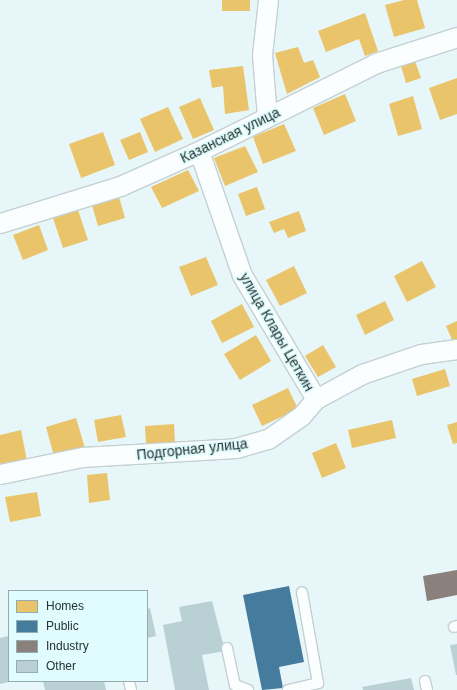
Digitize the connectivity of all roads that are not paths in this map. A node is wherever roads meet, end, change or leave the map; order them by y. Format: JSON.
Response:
{"nodes":[{"id":1,"x":268,"y":0,"type":"edge"},
{"id":2,"x":457,"y":37,"type":"edge"},
{"id":3,"x":268,"y":117,"type":"junction"},
{"id":4,"x":199,"y":151,"type":"junction"},
{"id":5,"x":0,"y":223,"type":"edge"},
{"id":6,"x":457,"y":349,"type":"edge"},
{"id":7,"x":421,"y":354,"type":"junction"},
{"id":8,"x":457,"y":357,"type":"edge"},
{"id":9,"x":316,"y":399,"type":"junction"},
{"id":10,"x":0,"y":474,"type":"edge"},
{"id":11,"x":302,"y":592,"type":"dead end"},
{"id":12,"x":227,"y":648,"type":"dead end"},
{"id":13,"x":248,"y":690,"type":"edge"},
{"id":14,"x":288,"y":690,"type":"edge"}],
"edges":[{"from":1,"to":3,"type":"street"},
{"from":2,"to":3,"type":"street","name":"Казанская улица"},
{"from":3,"to":4,"type":"street","name":"Казанская улица"},
{"from":4,"to":5,"type":"street","name":"Казанская улица"},
{"from":4,"to":9,"type":"street","name":"улица Клары Цеткин"},
{"from":6,"to":7,"type":"street","name":"Подгорная улица"},
{"from":7,"to":8,"type":"street"},
{"from":7,"to":9,"type":"street","name":"Подгорная улица"},
{"from":9,"to":10,"type":"street","name":"Подгорная улица"},
{"from":11,"to":14,"type":"lane"},
{"from":12,"to":13,"type":"lane"}]}
